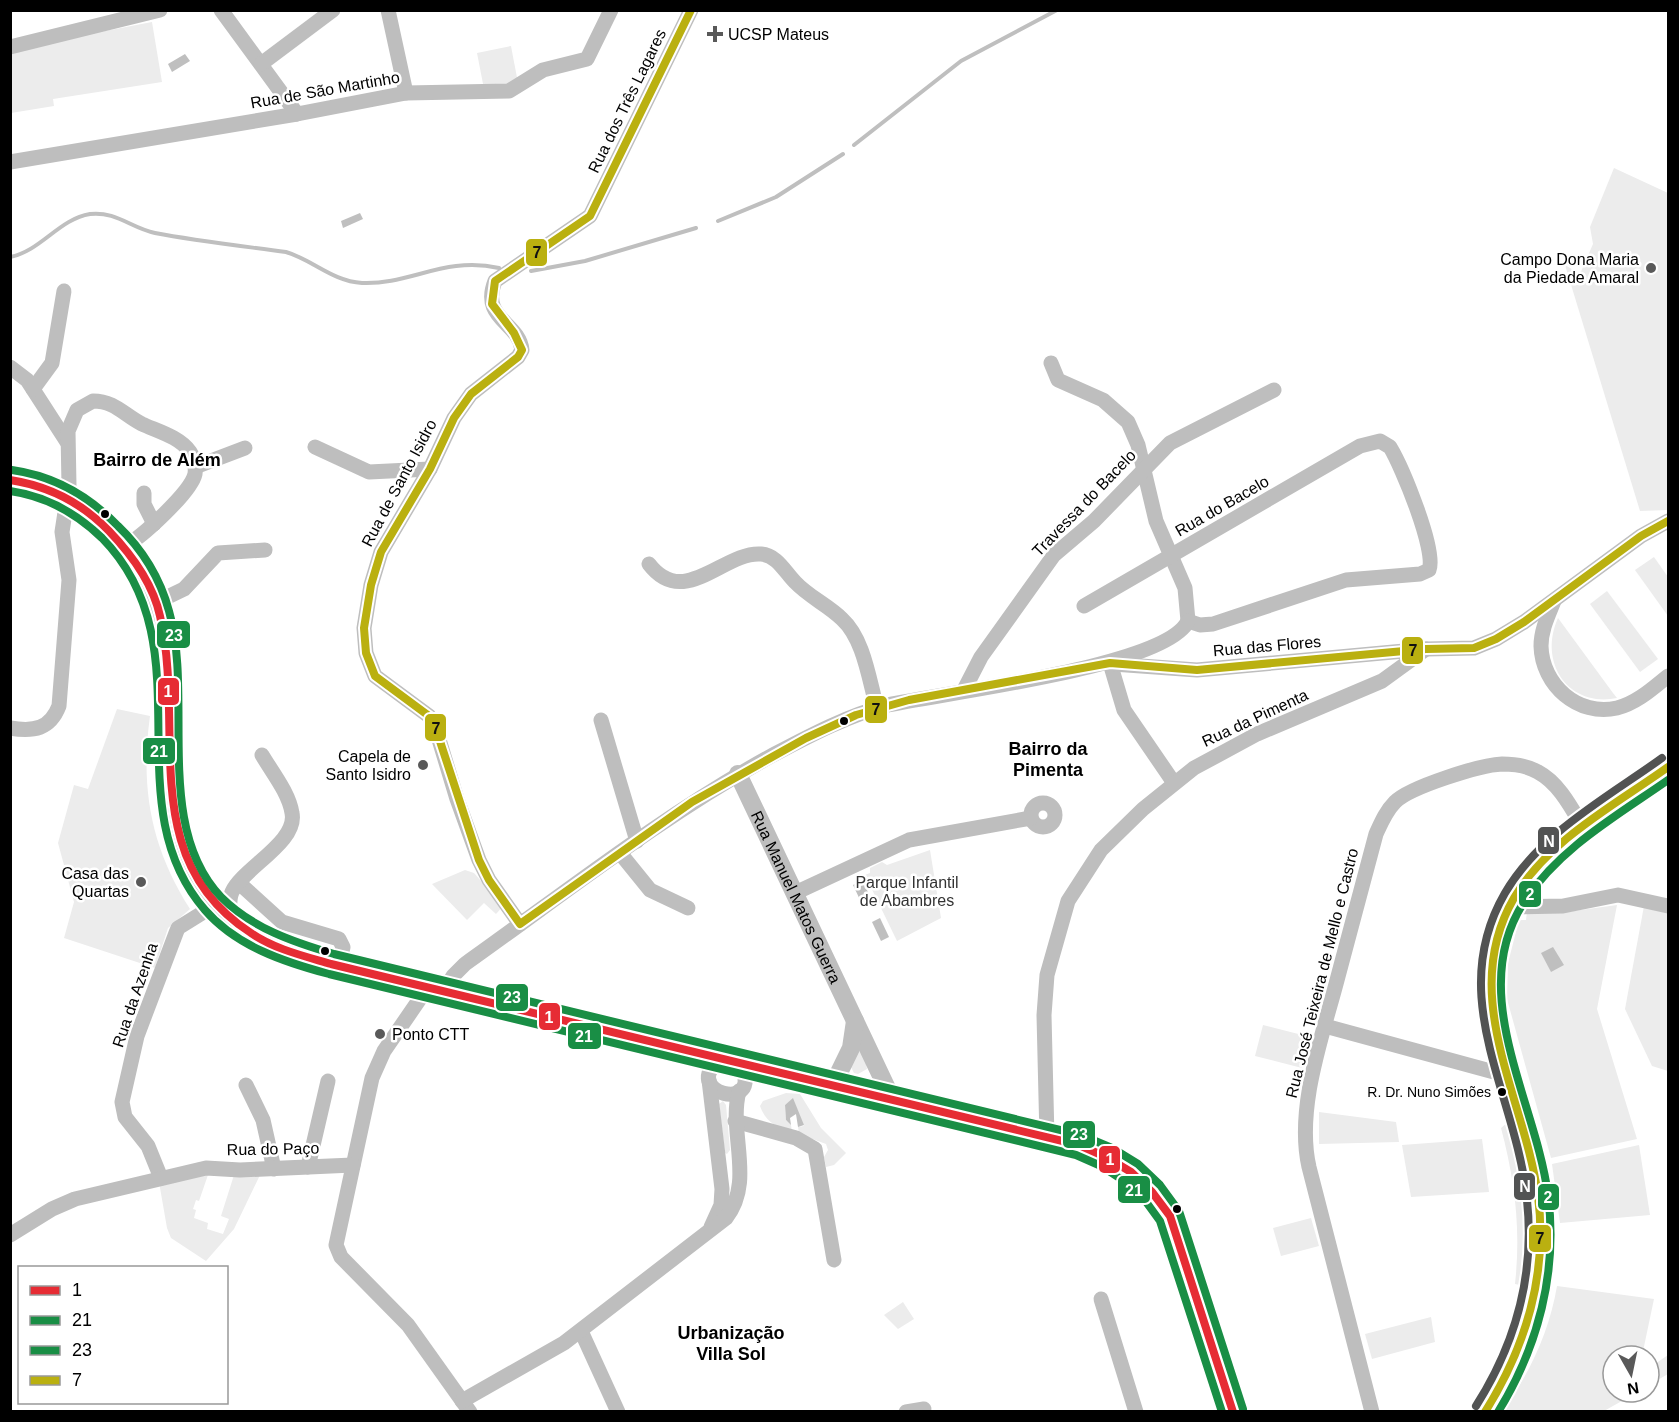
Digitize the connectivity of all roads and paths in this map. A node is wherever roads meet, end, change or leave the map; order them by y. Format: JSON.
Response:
{"nodes":[{"id":1,"x":221,"y":10,"type":"edge"},
{"id":2,"x":333,"y":10,"type":"edge"},
{"id":3,"x":388,"y":10,"type":"edge"},
{"id":4,"x":611,"y":10,"type":"edge"},
{"id":5,"x":691,"y":10,"type":"edge"},
{"id":6,"x":153,"y":12,"type":"edge"},
{"id":7,"x":10,"y":47,"type":"edge"},
{"id":8,"x":261,"y":64,"type":"junction"},
{"id":9,"x":406,"y":93,"type":"junction"},
{"id":10,"x":297,"y":114,"type":"junction"},
{"id":11,"x":10,"y":162,"type":"edge"},
{"id":12,"x":596,"y":208,"type":"joint"},
{"id":13,"x":64,"y":291,"type":"dead end"},
{"id":14,"x":1051,"y":363,"type":"dead end"},
{"id":15,"x":10,"y":367,"type":"edge"},
{"id":16,"x":33,"y":388,"type":"junction"},
{"id":17,"x":1274,"y":390,"type":"dead end"},
{"id":18,"x":67,"y":442,"type":"junction"},
{"id":19,"x":315,"y":447,"type":"dead end"},
{"id":20,"x":245,"y":448,"type":"dead end"},
{"id":21,"x":195,"y":467,"type":"junction"},
{"id":22,"x":1144,"y":467,"type":"junction"},
{"id":23,"x":430,"y":469,"type":"junction"},
{"id":24,"x":10,"y":480,"type":"edge"},
{"id":25,"x":144,"y":493,"type":"dead end"},
{"id":26,"x":67,"y":498,"type":"junction"},
{"id":27,"x":1668,"y":521,"type":"edge"},
{"id":28,"x":154,"y":524,"type":"junction"},
{"id":29,"x":125,"y":546,"type":"junction"},
{"id":30,"x":265,"y":550,"type":"dead end"},
{"id":31,"x":1172,"y":556,"type":"junction"},
{"id":32,"x":649,"y":564,"type":"dead end"},
{"id":33,"x":1554,"y":602,"type":"junction"},
{"id":34,"x":155,"y":603,"type":"junction"},
{"id":35,"x":1084,"y":606,"type":"dead end"},
{"id":36,"x":1188,"y":621,"type":"junction"},
{"id":37,"x":1426,"y":649,"type":"junction"},
{"id":38,"x":1110,"y":663,"type":"junction"},
{"id":39,"x":1668,"y":676,"type":"edge"},
{"id":40,"x":964,"y":690,"type":"junction"},
{"id":41,"x":877,"y":708,"type":"junction"},
{"id":42,"x":601,"y":720,"type":"dead end"},
{"id":43,"x":10,"y":728,"type":"edge"},
{"id":44,"x":262,"y":755,"type":"dead end"},
{"id":45,"x":1668,"y":767,"type":"edge"},
{"id":46,"x":738,"y":774,"type":"junction"},
{"id":47,"x":1174,"y":783,"type":"junction"},
{"id":48,"x":1031,"y":818,"type":"dead end"},
{"id":49,"x":1584,"y":829,"type":"junction"},
{"id":50,"x":637,"y":841,"type":"junction"},
{"id":51,"x":620,"y":853,"type":"junction"},
{"id":52,"x":237,"y":886,"type":"junction"},
{"id":53,"x":795,"y":893,"type":"junction"},
{"id":54,"x":216,"y":905,"type":"junction"},
{"id":55,"x":1668,"y":906,"type":"edge"},
{"id":56,"x":1509,"y":907,"type":"junction"},
{"id":57,"x":688,"y":908,"type":"dead end"},
{"id":58,"x":520,"y":924,"type":"junction"},
{"id":59,"x":339,"y":965,"type":"junction"},
{"id":60,"x":436,"y":989,"type":"junction"},
{"id":61,"x":855,"y":1021,"type":"junction"},
{"id":62,"x":1325,"y":1026,"type":"junction"},
{"id":63,"x":729,"y":1071,"type":"junction"},
{"id":64,"x":1505,"y":1075,"type":"junction"},
{"id":65,"x":328,"y":1081,"type":"dead end"},
{"id":66,"x":246,"y":1085,"type":"dead end"},
{"id":67,"x":833,"y":1085,"type":"junction"},
{"id":68,"x":892,"y":1101,"type":"junction"},
{"id":69,"x":735,"y":1121,"type":"junction"},
{"id":70,"x":1047,"y":1138,"type":"junction"},
{"id":71,"x":353,"y":1165,"type":"junction"},
{"id":72,"x":739,"y":1166,"type":"junction"},
{"id":73,"x":308,"y":1167,"type":"junction"},
{"id":74,"x":720,"y":1168,"type":"junction"},
{"id":75,"x":274,"y":1169,"type":"junction"},
{"id":76,"x":161,"y":1178,"type":"junction"},
{"id":77,"x":707,"y":1233,"type":"junction"},
{"id":78,"x":10,"y":1235,"type":"edge"},
{"id":79,"x":834,"y":1260,"type":"dead end"},
{"id":80,"x":1101,"y":1299,"type":"dead end"},
{"id":81,"x":581,"y":1331,"type":"junction"},
{"id":82,"x":466,"y":1406,"type":"edge"},
{"id":83,"x":924,"y":1409,"type":"dead end"},
{"id":84,"x":618,"y":1412,"type":"edge"},
{"id":85,"x":906,"y":1412,"type":"edge"},
{"id":86,"x":1136,"y":1412,"type":"edge"},
{"id":87,"x":1233,"y":1412,"type":"edge"},
{"id":88,"x":1372,"y":1412,"type":"edge"},
{"id":89,"x":1485,"y":1412,"type":"edge"}],
"edges":[{"from":1,"to":8,"type":"street"},
{"from":2,"to":8,"type":"street"},
{"from":3,"to":9,"type":"street"},
{"from":4,"to":9,"type":"street","name":"Rua de São Martinho"},
{"from":5,"to":12,"type":"street","name":"Rua dos Três Lagares"},
{"from":6,"to":7,"type":"street"},
{"from":8,"to":10,"type":"street"},
{"from":9,"to":10,"type":"street","name":"Rua de São Martinho"},
{"from":10,"to":11,"type":"street","name":"Rua de São Martinho"},
{"from":12,"to":23,"type":"street","name":"Rua de Santo Isidro"},
{"from":13,"to":16,"type":"street"},
{"from":14,"to":22,"type":"street"},
{"from":15,"to":16,"type":"street"},
{"from":16,"to":18,"type":"street"},
{"from":17,"to":22,"type":"street","name":"Travessa do Bacelo"},
{"from":18,"to":21,"type":"street"},
{"from":18,"to":26,"type":"street"},
{"from":19,"to":23,"type":"street"},
{"from":20,"to":21,"type":"street"},
{"from":21,"to":28,"type":"street"},
{"from":22,"to":31,"type":"street"},
{"from":22,"to":40,"type":"street","name":"Travessa do Bacelo"},
{"from":23,"to":58,"type":"street","name":"Rua de Santo Isidro"},
{"from":24,"to":26,"type":"main road"},
{"from":25,"to":28,"type":"street"},
{"from":26,"to":29,"type":"main road"},
{"from":26,"to":43,"type":"street"},
{"from":27,"to":33,"type":"street"},
{"from":28,"to":29,"type":"street"},
{"from":29,"to":34,"type":"main road"},
{"from":30,"to":34,"type":"street"},
{"from":31,"to":35,"type":"street","name":"Rua do Bacelo"},
{"from":31,"to":36,"type":"street"},
{"from":31,"to":36,"type":"street","name":"Rua do Bacelo"},
{"from":32,"to":41,"type":"street"},
{"from":33,"to":37,"type":"street"},
{"from":33,"to":39,"type":"street"},
{"from":34,"to":54,"type":"main road"},
{"from":36,"to":38,"type":"street"},
{"from":37,"to":38,"type":"street","name":"Rua das Flores"},
{"from":37,"to":47,"type":"street","name":"Rua da Pimenta"},
{"from":38,"to":40,"type":"street"},
{"from":38,"to":47,"type":"street"},
{"from":40,"to":41,"type":"street"},
{"from":41,"to":46,"type":"street"},
{"from":42,"to":50,"type":"street"},
{"from":44,"to":52,"type":"street"},
{"from":45,"to":49,"type":"main road"},
{"from":46,"to":50,"type":"street"},
{"from":46,"to":53,"type":"street","name":"Rua Manuel Matos Guerra"},
{"from":47,"to":70,"type":"street","name":"Rua da Pimenta"},
{"from":48,"to":53,"type":"street"},
{"from":49,"to":56,"type":"main road"},
{"from":49,"to":62,"type":"street","name":"Rua José Teixeira de Mello e Castro"},
{"from":50,"to":51,"type":"street"},
{"from":51,"to":57,"type":"street"},
{"from":51,"to":58,"type":"street"},
{"from":52,"to":54,"type":"street"},
{"from":52,"to":54,"type":"street"},
{"from":52,"to":59,"type":"street"},
{"from":53,"to":61,"type":"street","name":"Rua Manuel Matos Guerra"},
{"from":54,"to":59,"type":"main road"},
{"from":54,"to":76,"type":"street","name":"Rua da Azenha"},
{"from":55,"to":56,"type":"street"},
{"from":56,"to":64,"type":"main road"},
{"from":58,"to":60,"type":"street"},
{"from":59,"to":60,"type":"main road"},
{"from":60,"to":63,"type":"main road"},
{"from":60,"to":71,"type":"street"},
{"from":61,"to":67,"type":"street"},
{"from":61,"to":68,"type":"street","name":"Rua Manuel Matos Guerra"},
{"from":62,"to":64,"type":"street"},
{"from":62,"to":88,"type":"street","name":"Rua José Teixeira de Mello e Castro"},
{"from":63,"to":67,"type":"main road"},
{"from":63,"to":69,"type":"street"},
{"from":63,"to":74,"type":"street"},
{"from":64,"to":89,"type":"main road"},
{"from":65,"to":73,"type":"street"},
{"from":66,"to":75,"type":"street"},
{"from":67,"to":68,"type":"main road"},
{"from":68,"to":70,"type":"main road"},
{"from":69,"to":72,"type":"street"},
{"from":69,"to":79,"type":"street"},
{"from":70,"to":87,"type":"main road"},
{"from":71,"to":73,"type":"street","name":"Rua do Paço"},
{"from":71,"to":82,"type":"street"},
{"from":72,"to":74,"type":"street"},
{"from":72,"to":77,"type":"street"},
{"from":73,"to":75,"type":"street","name":"Rua do Paço"},
{"from":74,"to":77,"type":"street"},
{"from":75,"to":76,"type":"street","name":"Rua do Paço"},
{"from":76,"to":78,"type":"street","name":"Rua do Paço"},
{"from":77,"to":81,"type":"street"},
{"from":80,"to":86,"type":"street"},
{"from":81,"to":82,"type":"street"},
{"from":81,"to":84,"type":"street"},
{"from":83,"to":85,"type":"street"}]}
